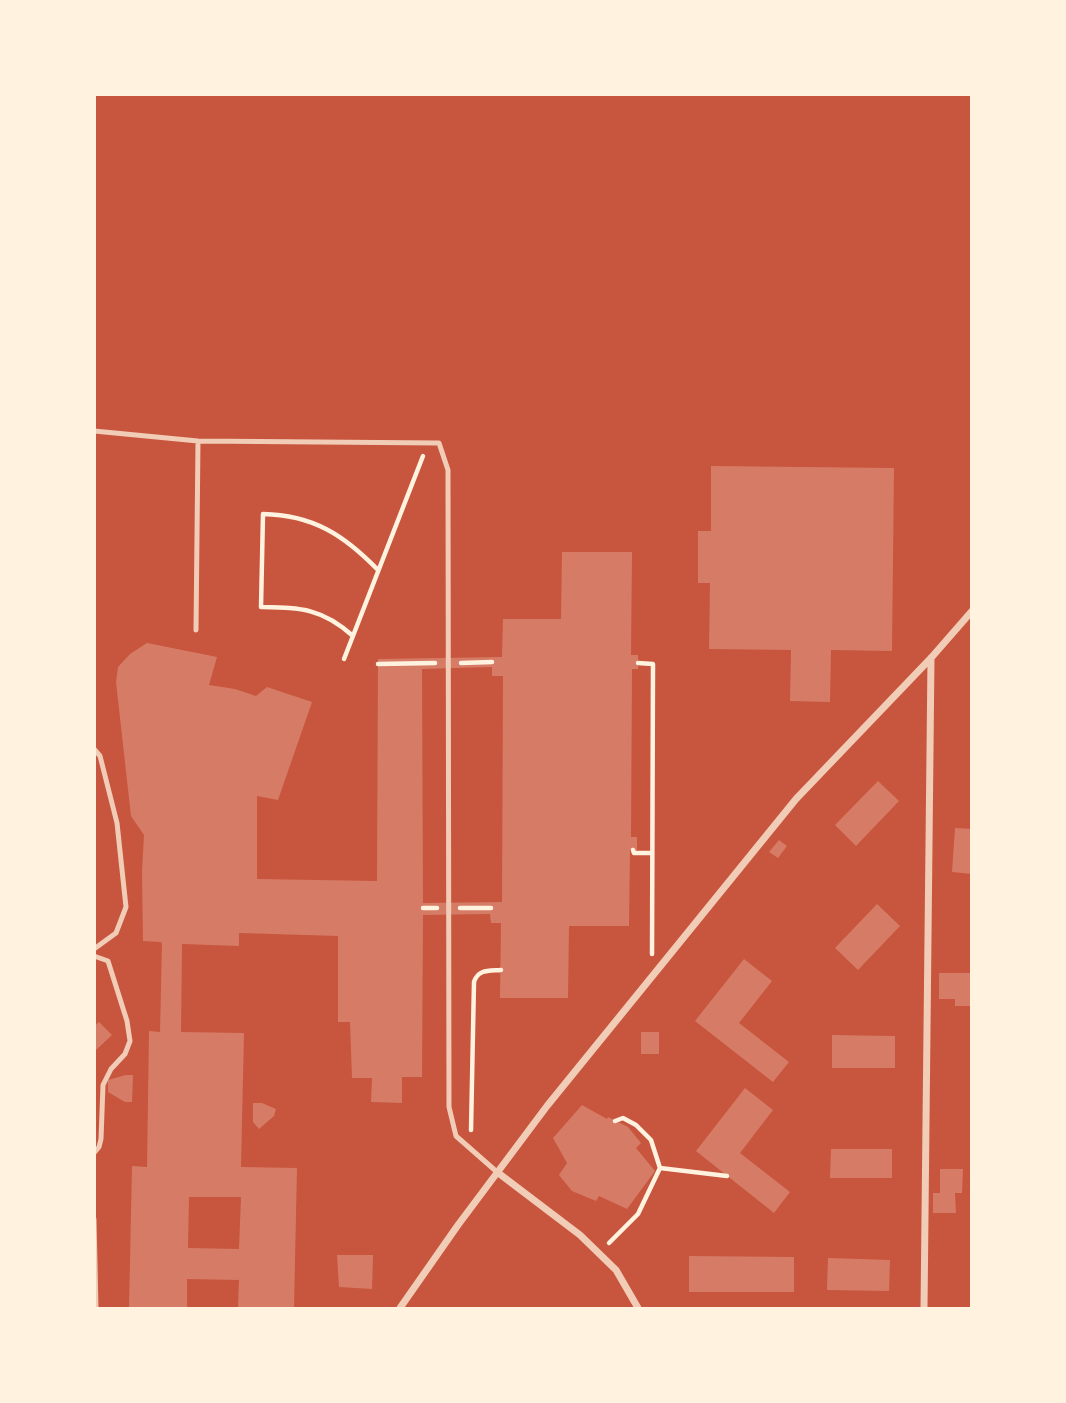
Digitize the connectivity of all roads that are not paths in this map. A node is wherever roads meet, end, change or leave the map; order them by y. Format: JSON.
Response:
{"nodes":[{"id":1,"x":94,"y":431,"type":"edge"},
{"id":2,"x":198,"y":441,"type":"junction"},
{"id":3,"x":971,"y":611,"type":"edge"},
{"id":4,"x":196,"y":630,"type":"dead end"},
{"id":5,"x":931,"y":658,"type":"junction"},
{"id":6,"x":94,"y":749,"type":"edge"},
{"id":7,"x":94,"y":949,"type":"edge"},
{"id":8,"x":94,"y":956,"type":"edge"},
{"id":9,"x":94,"y":1153,"type":"edge"},
{"id":10,"x":497,"y":1172,"type":"junction"},
{"id":11,"x":94,"y":1219,"type":"edge"},
{"id":12,"x":96,"y":1308,"type":"edge"},
{"id":13,"x":400,"y":1308,"type":"edge"},
{"id":14,"x":638,"y":1308,"type":"edge"},
{"id":15,"x":924,"y":1308,"type":"edge"}],
"edges":[{"from":1,"to":2,"type":"lane"},
{"from":2,"to":4,"type":"lane"},
{"from":2,"to":10,"type":"lane"},
{"from":3,"to":5,"type":"street"},
{"from":5,"to":10,"type":"street"},
{"from":5,"to":15,"type":"street"},
{"from":6,"to":7,"type":"lane"},
{"from":8,"to":9,"type":"lane"},
{"from":10,"to":13,"type":"street"},
{"from":10,"to":14,"type":"street"},
{"from":11,"to":12,"type":"lane"}]}
